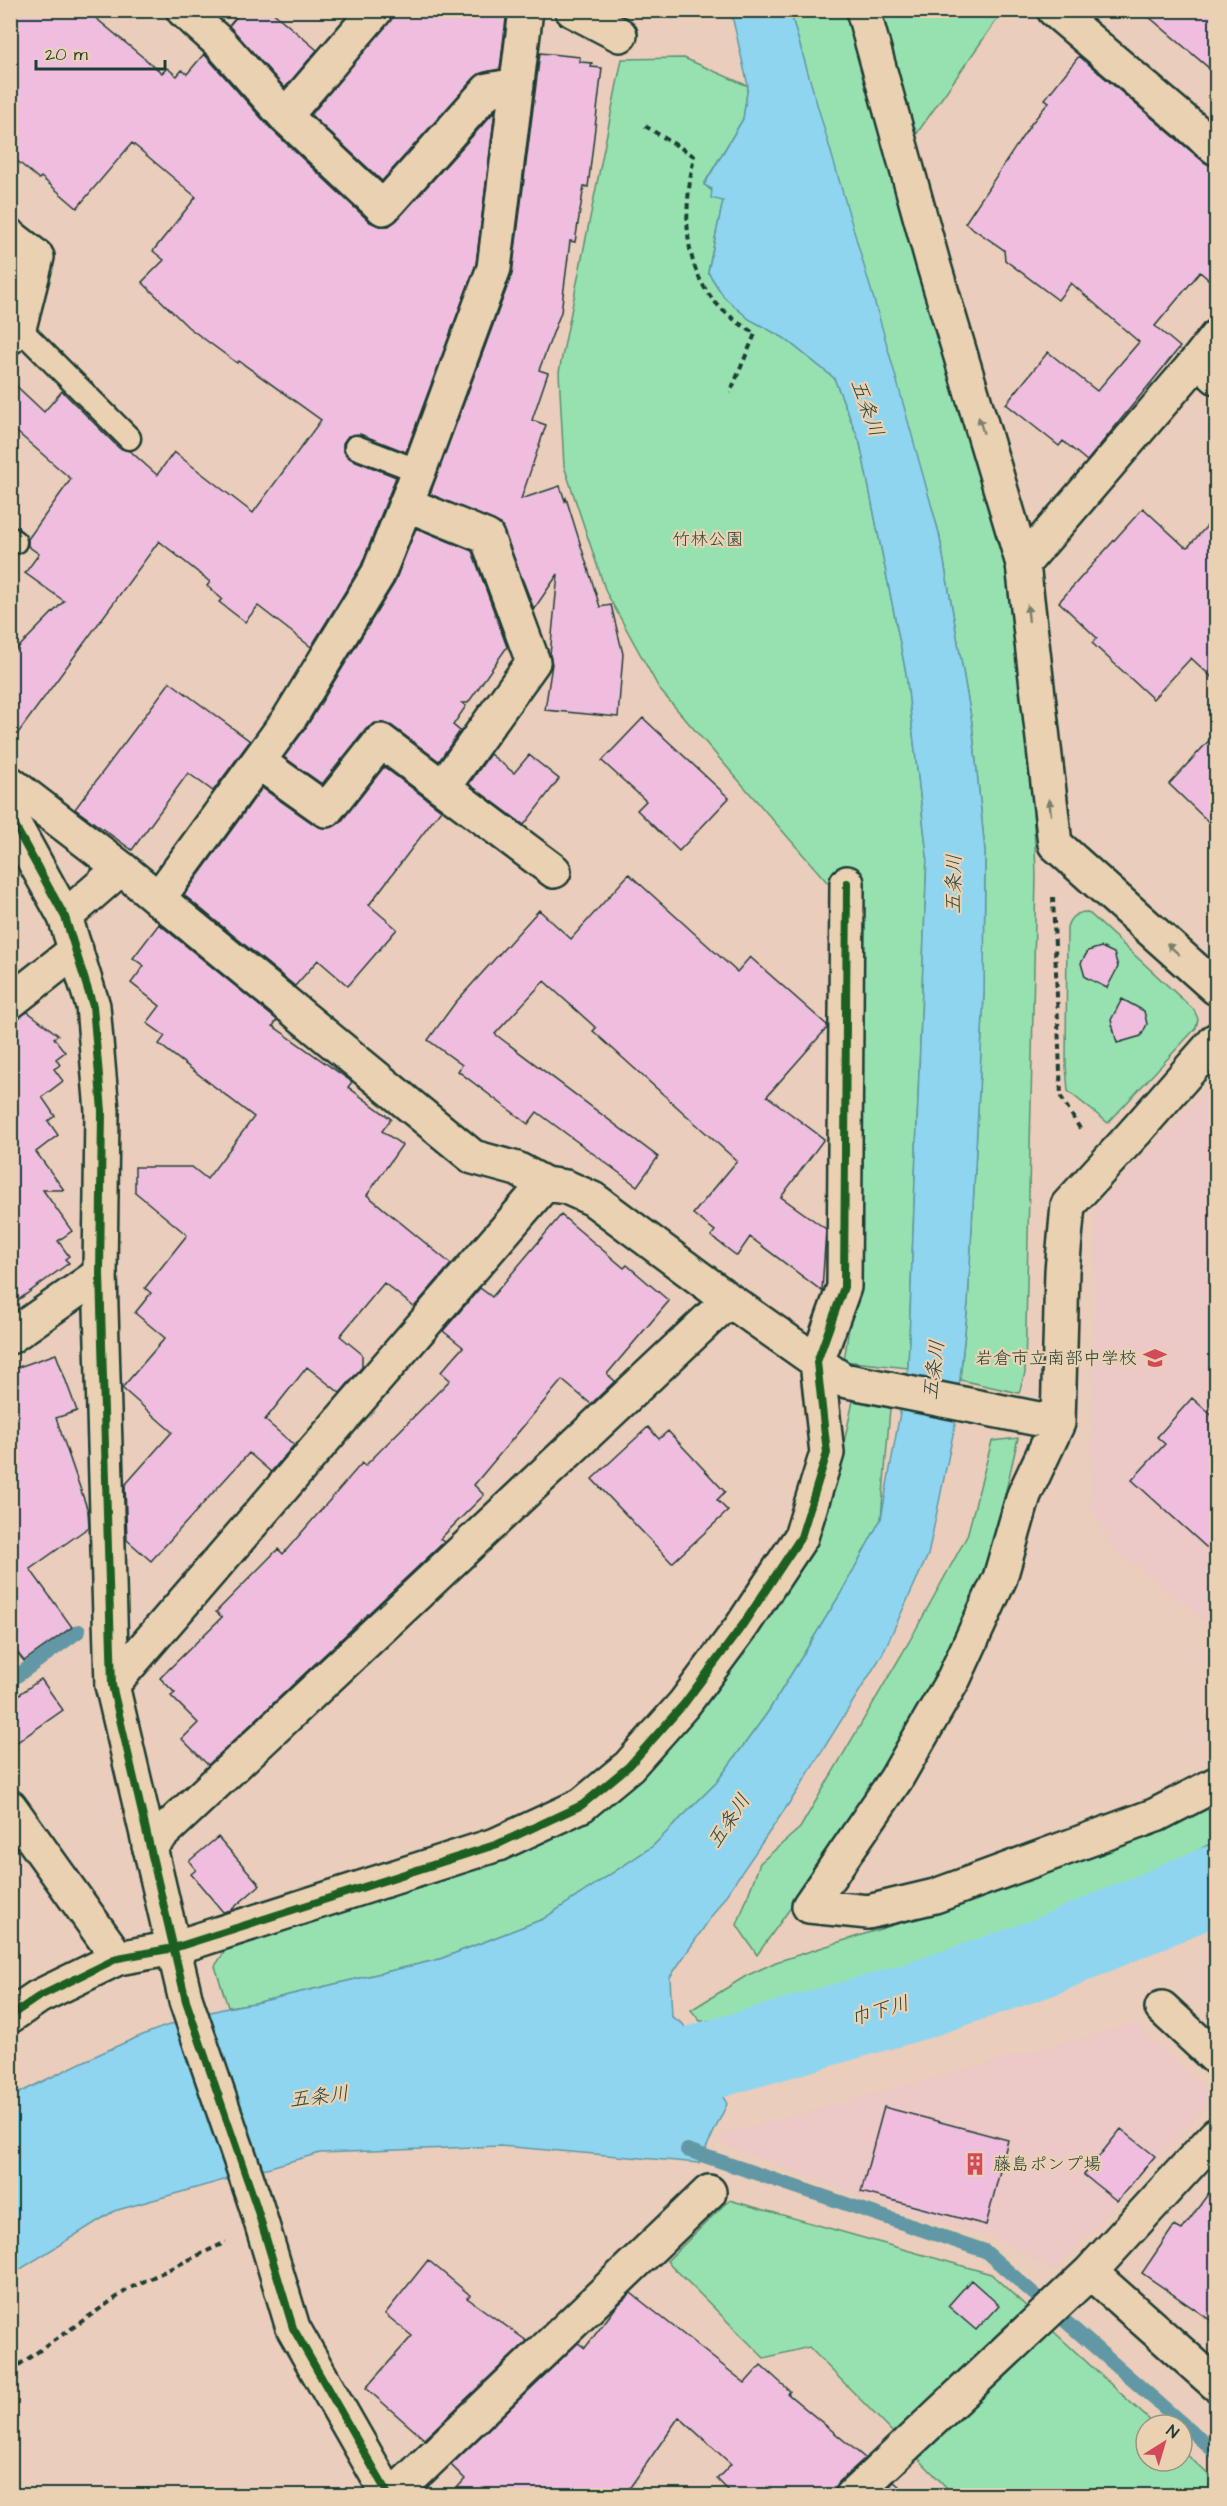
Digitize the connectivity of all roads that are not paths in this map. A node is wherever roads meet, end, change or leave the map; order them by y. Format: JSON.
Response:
{"nodes":[{"id":1,"x":183,"y":10,"type":"edge"},
{"id":2,"x":376,"y":10,"type":"edge"},
{"id":3,"x":526,"y":10,"type":"edge"},
{"id":4,"x":572,"y":10,"type":"edge"},
{"id":5,"x":863,"y":10,"type":"edge"},
{"id":6,"x":1054,"y":10,"type":"edge"},
{"id":7,"x":620,"y":34,"type":"dead end"},
{"id":8,"x":517,"y":86,"type":"junction"},
{"id":9,"x":285,"y":116,"type":"junction"},
{"id":10,"x":1216,"y":148,"type":"edge"},
{"id":11,"x":10,"y":236,"type":"edge"},
{"id":12,"x":15,"y":332,"type":"edge"},
{"id":13,"x":1210,"y":358,"type":"edge"},
{"id":14,"x":129,"y":438,"type":"dead end"},
{"id":15,"x":356,"y":447,"type":"dead end"},
{"id":16,"x":419,"y":471,"type":"junction"},
{"id":17,"x":406,"y":504,"type":"junction"},
{"id":18,"x":1023,"y":564,"type":"junction"},
{"id":19,"x":260,"y":763,"type":"junction"},
{"id":20,"x":10,"y":783,"type":"edge"},
{"id":21,"x":444,"y":786,"type":"junction"},
{"id":22,"x":10,"y":817,"type":"edge"},
{"id":23,"x":121,"y":868,"type":"junction"},
{"id":24,"x":554,"y":871,"type":"dead end"},
{"id":25,"x":847,"y":883,"type":"dead end"},
{"id":26,"x":158,"y":898,"type":"junction"},
{"id":27,"x":65,"y":917,"type":"junction"},
{"id":28,"x":76,"y":950,"type":"junction"},
{"id":29,"x":1216,"y":988,"type":"edge"},
{"id":30,"x":10,"y":1002,"type":"edge"},
{"id":31,"x":1216,"y":1040,"type":"edge"},
{"id":32,"x":545,"y":1184,"type":"junction"},
{"id":33,"x":100,"y":1274,"type":"junction"},
{"id":34,"x":729,"y":1300,"type":"junction"},
{"id":35,"x":10,"y":1337,"type":"edge"},
{"id":36,"x":830,"y":1371,"type":"junction"},
{"id":37,"x":1058,"y":1423,"type":"junction"},
{"id":38,"x":111,"y":1685,"type":"junction"},
{"id":39,"x":1216,"y":1784,"type":"edge"},
{"id":40,"x":10,"y":1807,"type":"edge"},
{"id":41,"x":149,"y":1846,"type":"junction"},
{"id":42,"x":174,"y":1948,"type":"junction"},
{"id":43,"x":118,"y":1958,"type":"junction"},
{"id":44,"x":1162,"y":2008,"type":"dead end"},
{"id":45,"x":10,"y":2016,"type":"edge"},
{"id":46,"x":1216,"y":2058,"type":"edge"},
{"id":47,"x":1216,"y":2135,"type":"edge"},
{"id":48,"x":709,"y":2192,"type":"dead end"},
{"id":49,"x":1090,"y":2272,"type":"junction"},
{"id":50,"x":1216,"y":2384,"type":"edge"},
{"id":51,"x":391,"y":2496,"type":"edge"},
{"id":52,"x":852,"y":2496,"type":"edge"}],
"edges":[{"from":1,"to":9,"type":"street"},
{"from":2,"to":9,"type":"street"},
{"from":3,"to":8,"type":"street"},
{"from":4,"to":7,"type":"street"},
{"from":18,"to":5,"type":"street","one_way":true},
{"from":6,"to":10,"type":"street"},
{"from":8,"to":9,"type":"street"},
{"from":8,"to":16,"type":"street"},
{"from":11,"to":12,"type":"street"},
{"from":12,"to":14,"type":"lane"},
{"from":13,"to":18,"type":"street"},
{"from":15,"to":16,"type":"lane"},
{"from":16,"to":17,"type":"street"},
{"from":17,"to":19,"type":"street"},
{"from":17,"to":21,"type":"street"},
{"from":29,"to":18,"type":"street","one_way":true},
{"from":19,"to":21,"type":"street"},
{"from":19,"to":26,"type":"street"},
{"from":20,"to":23,"type":"street"},
{"from":21,"to":24,"type":"street"},
{"from":22,"to":27,"type":"street"},
{"from":23,"to":26,"type":"street"},
{"from":23,"to":27,"type":"street"},
{"from":25,"to":36,"type":"street"},
{"from":26,"to":32,"type":"street"},
{"from":27,"to":28,"type":"street"},
{"from":28,"to":30,"type":"street"},
{"from":28,"to":33,"type":"street"},
{"from":31,"to":37,"type":"street"},
{"from":32,"to":34,"type":"street"},
{"from":32,"to":38,"type":"street"},
{"from":33,"to":35,"type":"street"},
{"from":33,"to":38,"type":"street"},
{"from":34,"to":36,"type":"street"},
{"from":34,"to":41,"type":"street"},
{"from":36,"to":37,"type":"street"},
{"from":36,"to":42,"type":"street"},
{"from":37,"to":39,"type":"street"},
{"from":38,"to":41,"type":"street"},
{"from":40,"to":43,"type":"street"},
{"from":41,"to":42,"type":"street"},
{"from":42,"to":43,"type":"street"},
{"from":42,"to":51,"type":"street"},
{"from":43,"to":45,"type":"street"},
{"from":44,"to":46,"type":"street"},
{"from":47,"to":49,"type":"street"},
{"from":48,"to":51,"type":"street"},
{"from":49,"to":50,"type":"street"},
{"from":49,"to":52,"type":"street"}]}
